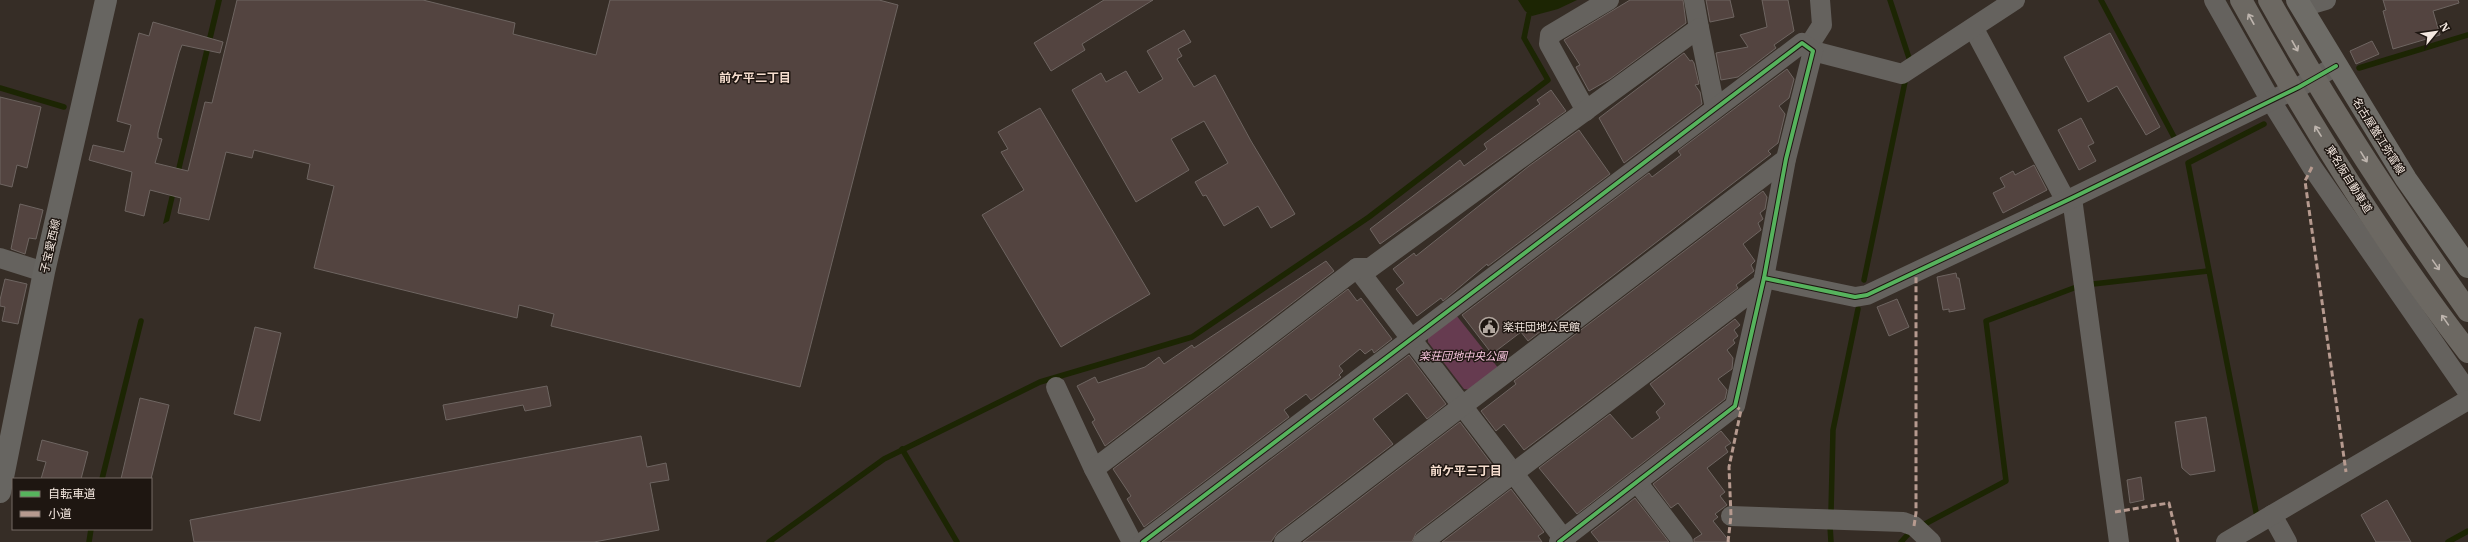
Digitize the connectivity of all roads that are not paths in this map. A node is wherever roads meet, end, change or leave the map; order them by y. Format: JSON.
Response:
{"nodes":[{"id":1,"x":106,"y":0,"type":"edge"},
{"id":2,"x":1609,"y":0,"type":"edge"},
{"id":3,"x":1694,"y":0,"type":"edge"},
{"id":4,"x":1820,"y":0,"type":"edge"},
{"id":5,"x":2015,"y":0,"type":"edge"},
{"id":6,"x":2214,"y":0,"type":"edge"},
{"id":7,"x":2241,"y":0,"type":"edge"},
{"id":8,"x":2269,"y":0,"type":"edge"},
{"id":9,"x":2326,"y":0,"type":"edge"},
{"id":10,"x":2299,"y":4,"type":"edge"},
{"id":11,"x":1699,"y":28,"type":"junction"},
{"id":12,"x":1974,"y":29,"type":"junction"},
{"id":13,"x":1810,"y":49,"type":"junction"},
{"id":14,"x":2336,"y":66,"type":"junction"},
{"id":15,"x":2271,"y":101,"type":"junction"},
{"id":16,"x":1715,"y":108,"type":"junction"},
{"id":17,"x":1586,"y":111,"type":"junction"},
{"id":18,"x":1786,"y":159,"type":"junction"},
{"id":19,"x":2069,"y":200,"type":"junction"},
{"id":20,"x":0,"y":258,"type":"edge"},
{"id":21,"x":2468,"y":267,"type":"edge"},
{"id":22,"x":1357,"y":268,"type":"junction"},
{"id":23,"x":44,"y":272,"type":"junction"},
{"id":24,"x":1763,"y":281,"type":"junction"},
{"id":25,"x":2468,"y":311,"type":"edge"},
{"id":26,"x":1411,"y":339,"type":"junction"},
{"id":27,"x":2468,"y":352,"type":"edge"},
{"id":28,"x":1056,"y":387,"type":"dead end"},
{"id":29,"x":2468,"y":392,"type":"edge"},
{"id":30,"x":2468,"y":400,"type":"edge"},
{"id":31,"x":1462,"y":406,"type":"junction"},
{"id":32,"x":1094,"y":469,"type":"junction"},
{"id":33,"x":1514,"y":473,"type":"junction"},
{"id":34,"x":1637,"y":482,"type":"junction"},
{"id":35,"x":0,"y":492,"type":"edge"},
{"id":36,"x":2272,"y":515,"type":"junction"},
{"id":37,"x":1731,"y":516,"type":"dead end"},
{"id":38,"x":1563,"y":541,"type":"edge"},
{"id":39,"x":1132,"y":542,"type":"edge"},
{"id":40,"x":1143,"y":542,"type":"edge"},
{"id":41,"x":1284,"y":542,"type":"edge"},
{"id":42,"x":1423,"y":542,"type":"edge"},
{"id":43,"x":1683,"y":542,"type":"edge"},
{"id":44,"x":1931,"y":542,"type":"edge"},
{"id":45,"x":2119,"y":542,"type":"edge"},
{"id":46,"x":2226,"y":542,"type":"edge"},
{"id":47,"x":2288,"y":542,"type":"edge"}],
"edges":[{"from":1,"to":23,"type":"main road","name":"子宝愛西線"},
{"from":2,"to":17,"type":"street"},
{"from":3,"to":11,"type":"street"},
{"from":4,"to":13,"type":"street"},
{"from":5,"to":12,"type":"street"},
{"from":6,"to":15,"type":"street"},
{"from":27,"to":7,"type":"highway","name":"東名阪自動車道","one_way":true,"bridge":true},
{"from":8,"to":25,"type":"highway","one_way":true,"bridge":true},
{"from":9,"to":10,"type":"street"},
{"from":10,"to":14,"type":"main road","name":"名古屋蟹江弥富線"},
{"from":11,"to":16,"type":"street"},
{"from":11,"to":17,"type":"street"},
{"from":12,"to":13,"type":"street"},
{"from":12,"to":19,"type":"street"},
{"from":13,"to":16,"type":"street"},
{"from":13,"to":18,"type":"street"},
{"from":14,"to":15,"type":"street"},
{"from":14,"to":21,"type":"main road","name":"名古屋蟹江弥富線"},
{"from":15,"to":19,"type":"street"},
{"from":15,"to":29,"type":"street"},
{"from":16,"to":26,"type":"street"},
{"from":17,"to":22,"type":"street"},
{"from":18,"to":24,"type":"street"},
{"from":18,"to":31,"type":"street"},
{"from":19,"to":24,"type":"street"},
{"from":19,"to":45,"type":"street"},
{"from":20,"to":23,"type":"street"},
{"from":22,"to":26,"type":"street"},
{"from":22,"to":32,"type":"street"},
{"from":23,"to":35,"type":"main road","name":"子宝愛西線"},
{"from":24,"to":33,"type":"street"},
{"from":24,"to":34,"type":"street"},
{"from":26,"to":31,"type":"street"},
{"from":26,"to":40,"type":"street"},
{"from":28,"to":32,"type":"street"},
{"from":30,"to":36,"type":"street"},
{"from":31,"to":33,"type":"street"},
{"from":31,"to":41,"type":"street"},
{"from":32,"to":39,"type":"street"},
{"from":33,"to":38,"type":"street"},
{"from":33,"to":42,"type":"street"},
{"from":34,"to":38,"type":"street"},
{"from":34,"to":43,"type":"street"},
{"from":36,"to":46,"type":"street"},
{"from":36,"to":47,"type":"street"},
{"from":37,"to":44,"type":"street"}]}
